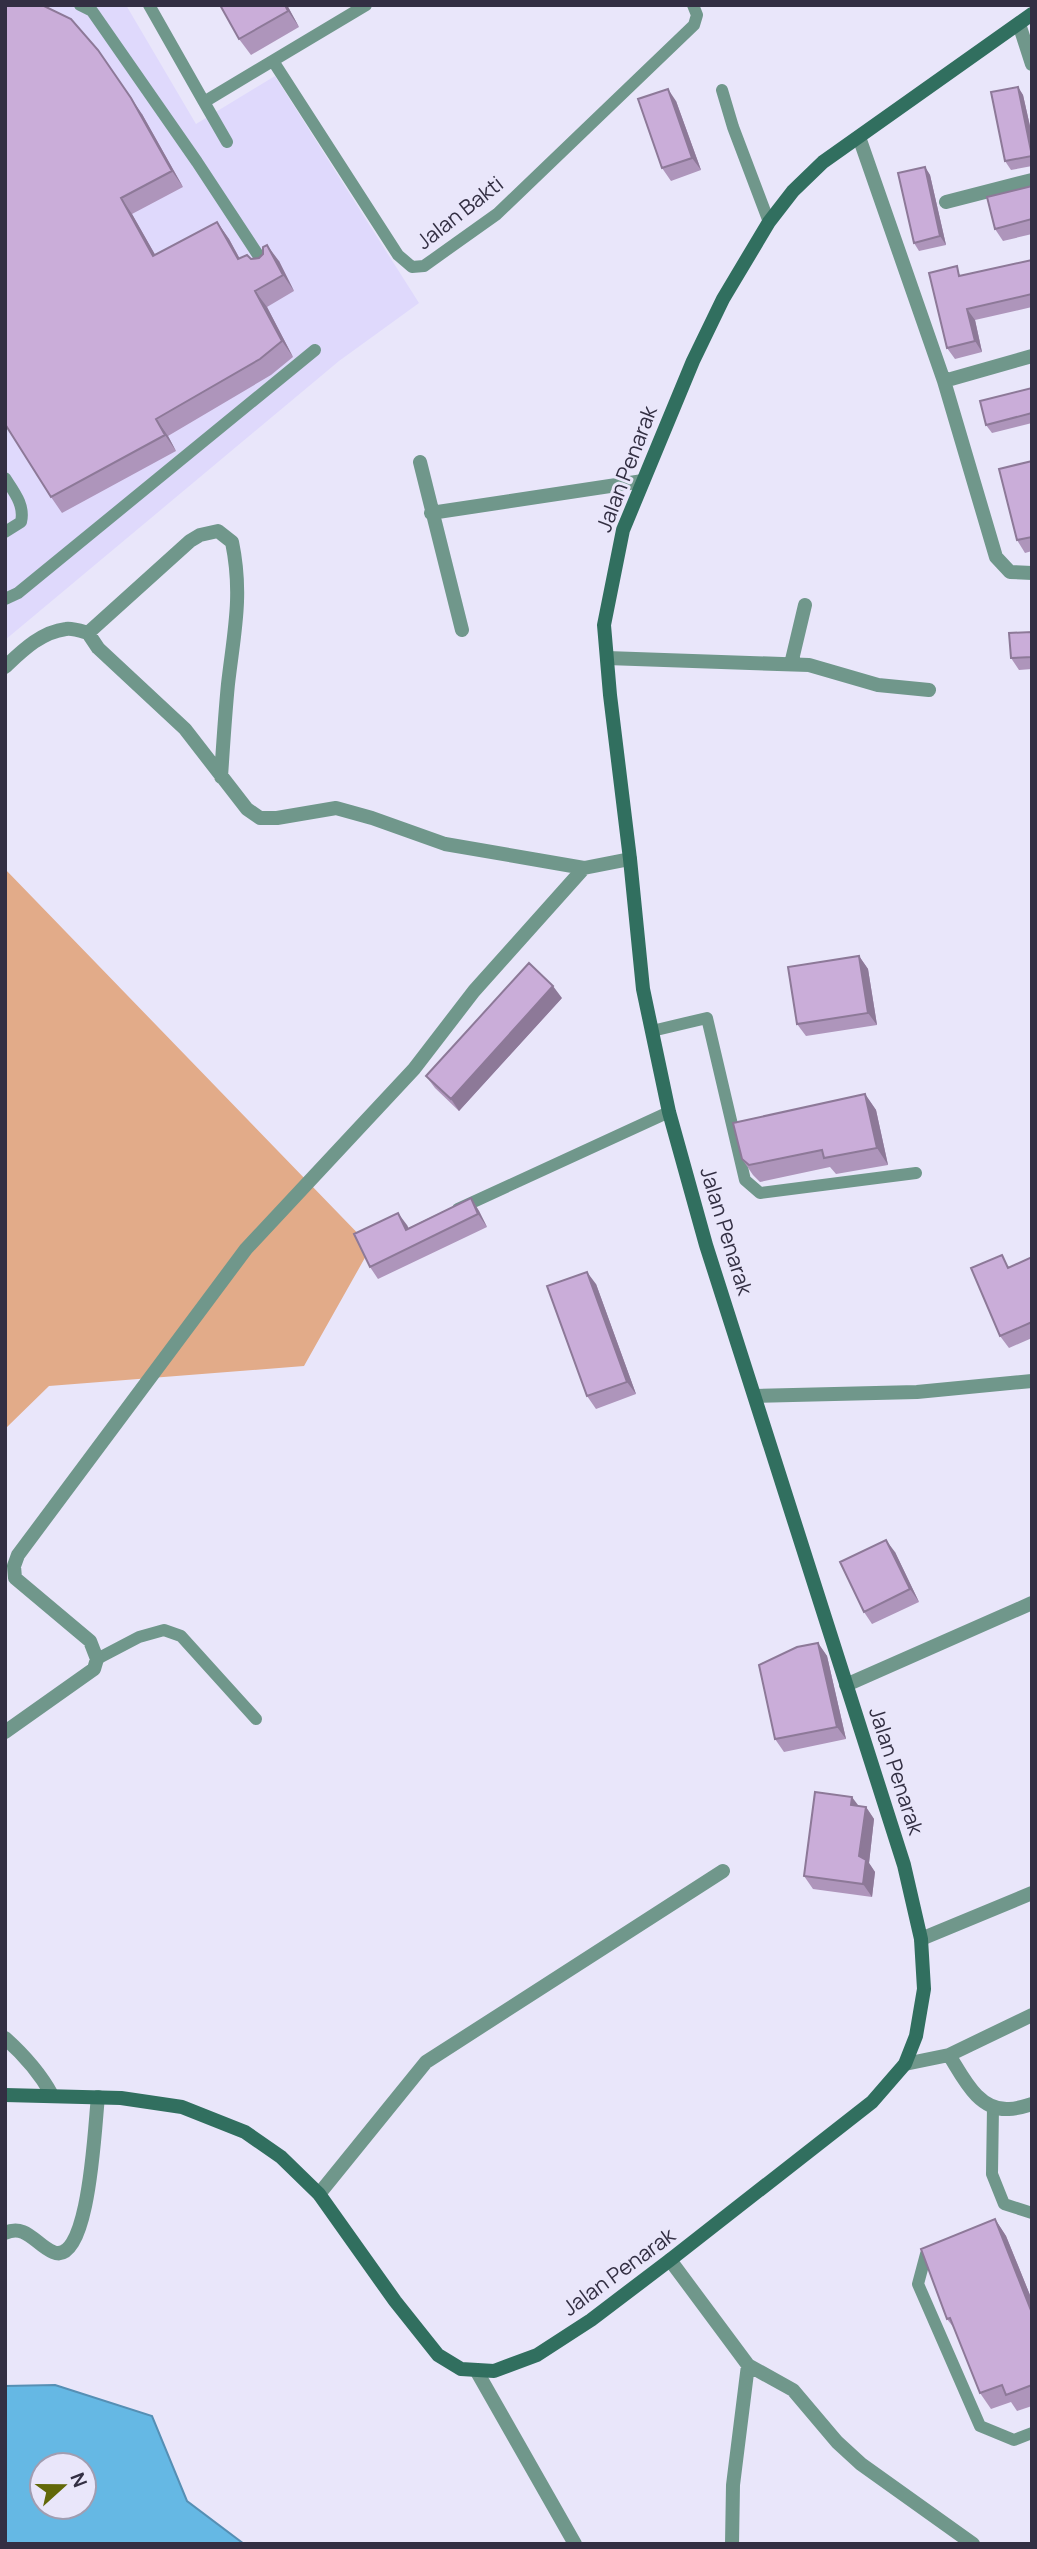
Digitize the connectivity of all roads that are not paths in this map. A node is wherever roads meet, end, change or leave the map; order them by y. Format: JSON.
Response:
{"nodes":[{"id":1,"x":80,"y":5,"type":"edge"},
{"id":2,"x":149,"y":5,"type":"edge"},
{"id":3,"x":366,"y":5,"type":"edge"},
{"id":4,"x":693,"y":5,"type":"edge"},
{"id":5,"x":1032,"y":13,"type":"edge"},
{"id":6,"x":1019,"y":24,"type":"junction"},
{"id":7,"x":273,"y":61,"type":"junction"},
{"id":8,"x":1032,"y":64,"type":"edge"},
{"id":9,"x":722,"y":90,"type":"dead end"},
{"id":10,"x":204,"y":102,"type":"junction"},
{"id":11,"x":859,"y":137,"type":"junction"},
{"id":12,"x":227,"y":142,"type":"dead end"},
{"id":13,"x":1032,"y":180,"type":"edge"},
{"id":14,"x":946,"y":202,"type":"dead end"},
{"id":15,"x":769,"y":222,"type":"junction"},
{"id":16,"x":266,"y":267,"type":"edge"},
{"id":17,"x":316,"y":350,"type":"dead end"},
{"id":18,"x":1032,"y":356,"type":"edge"},
{"id":19,"x":944,"y":381,"type":"junction"},
{"id":20,"x":420,"y":462,"type":"dead end"},
{"id":21,"x":5,"y":478,"type":"edge"},
{"id":22,"x":643,"y":481,"type":"junction"},
{"id":23,"x":431,"y":513,"type":"junction"},
{"id":24,"x":5,"y":532,"type":"edge"},
{"id":25,"x":1032,"y":573,"type":"edge"},
{"id":26,"x":5,"y":599,"type":"edge"},
{"id":27,"x":805,"y":605,"type":"dead end"},
{"id":28,"x":462,"y":630,"type":"dead end"},
{"id":29,"x":88,"y":633,"type":"junction"},
{"id":30,"x":607,"y":658,"type":"junction"},
{"id":31,"x":791,"y":664,"type":"junction"},
{"id":32,"x":5,"y":667,"type":"edge"},
{"id":33,"x":929,"y":690,"type":"dead end"},
{"id":34,"x":221,"y":777,"type":"junction"},
{"id":35,"x":631,"y":859,"type":"junction"},
{"id":36,"x":584,"y":868,"type":"junction"},
{"id":37,"x":652,"y":1031,"type":"junction"},
{"id":38,"x":669,"y":1112,"type":"junction"},
{"id":39,"x":916,"y":1173,"type":"dead end"},
{"id":40,"x":444,"y":1216,"type":"edge"},
{"id":41,"x":1032,"y":1381,"type":"edge"},
{"id":42,"x":755,"y":1396,"type":"junction"},
{"id":43,"x":10,"y":1571,"type":"edge"},
{"id":44,"x":1032,"y":1603,"type":"edge"},
{"id":45,"x":97,"y":1659,"type":"junction"},
{"id":46,"x":846,"y":1685,"type":"junction"},
{"id":47,"x":256,"y":1719,"type":"dead end"},
{"id":48,"x":5,"y":1732,"type":"edge"},
{"id":49,"x":723,"y":1871,"type":"dead end"},
{"id":50,"x":1032,"y":1893,"type":"edge"},
{"id":51,"x":921,"y":1939,"type":"junction"},
{"id":52,"x":1032,"y":2015,"type":"edge"},
{"id":53,"x":5,"y":2038,"type":"edge"},
{"id":54,"x":949,"y":2055,"type":"junction"},
{"id":55,"x":905,"y":2064,"type":"junction"},
{"id":56,"x":5,"y":2095,"type":"edge"},
{"id":57,"x":52,"y":2095,"type":"junction"},
{"id":58,"x":98,"y":2097,"type":"junction"},
{"id":59,"x":1032,"y":2104,"type":"edge"},
{"id":60,"x":992,"y":2107,"type":"junction"},
{"id":61,"x":319,"y":2194,"type":"junction"},
{"id":62,"x":1032,"y":2213,"type":"edge"},
{"id":63,"x":5,"y":2233,"type":"edge"},
{"id":64,"x":926,"y":2254,"type":"edge"},
{"id":65,"x":670,"y":2260,"type":"junction"},
{"id":66,"x":748,"y":2365,"type":"junction"},
{"id":67,"x":476,"y":2370,"type":"junction"},
{"id":68,"x":1032,"y":2433,"type":"edge"},
{"id":69,"x":575,"y":2544,"type":"edge"},
{"id":70,"x":732,"y":2544,"type":"edge"},
{"id":71,"x":973,"y":2544,"type":"edge"}],
"edges":[{"from":1,"to":16,"type":"lane"},
{"from":2,"to":10,"type":"lane"},
{"from":3,"to":7,"type":"lane"},
{"from":4,"to":7,"type":"lane","name":"Jalan Bakti"},
{"from":5,"to":6,"type":"street","name":"Jalan Penarak"},
{"from":6,"to":8,"type":"street"},
{"from":6,"to":11,"type":"street","name":"Jalan Penarak"},
{"from":7,"to":10,"type":"lane"},
{"from":9,"to":15,"type":"lane"},
{"from":10,"to":12,"type":"lane"},
{"from":11,"to":15,"type":"street","name":"Jalan Penarak"},
{"from":11,"to":19,"type":"street"},
{"from":13,"to":14,"type":"street"},
{"from":15,"to":22,"type":"street","name":"Jalan Penarak"},
{"from":17,"to":26,"type":"lane"},
{"from":18,"to":19,"type":"street"},
{"from":19,"to":25,"type":"street"},
{"from":20,"to":23,"type":"street"},
{"from":21,"to":24,"type":"lane"},
{"from":22,"to":23,"type":"street"},
{"from":22,"to":30,"type":"street","name":"Jalan Penarak"},
{"from":23,"to":28,"type":"street"},
{"from":27,"to":31,"type":"street"},
{"from":29,"to":32,"type":"street"},
{"from":29,"to":34,"type":"street"},
{"from":29,"to":34,"type":"street"},
{"from":30,"to":31,"type":"street"},
{"from":30,"to":35,"type":"street","name":"Jalan Penarak"},
{"from":31,"to":33,"type":"street"},
{"from":34,"to":36,"type":"street"},
{"from":35,"to":36,"type":"street"},
{"from":35,"to":37,"type":"street","name":"Jalan Penarak"},
{"from":36,"to":43,"type":"street"},
{"from":37,"to":38,"type":"street","name":"Jalan Penarak"},
{"from":37,"to":39,"type":"lane"},
{"from":38,"to":40,"type":"lane"},
{"from":38,"to":42,"type":"street","name":"Jalan Penarak"},
{"from":41,"to":42,"type":"street"},
{"from":42,"to":46,"type":"street","name":"Jalan Penarak"},
{"from":43,"to":45,"type":"street"},
{"from":44,"to":46,"type":"street"},
{"from":45,"to":47,"type":"lane"},
{"from":45,"to":48,"type":"street"},
{"from":46,"to":51,"type":"street","name":"Jalan Penarak"},
{"from":49,"to":61,"type":"street"},
{"from":50,"to":51,"type":"street"},
{"from":51,"to":55,"type":"street","name":"Jalan Penarak"},
{"from":52,"to":54,"type":"street"},
{"from":53,"to":57,"type":"street"},
{"from":54,"to":55,"type":"street"},
{"from":54,"to":60,"type":"street"},
{"from":55,"to":65,"type":"street","name":"Jalan Penarak"},
{"from":56,"to":57,"type":"street"},
{"from":57,"to":58,"type":"street"},
{"from":58,"to":61,"type":"street"},
{"from":58,"to":63,"type":"street"},
{"from":59,"to":60,"type":"street"},
{"from":60,"to":62,"type":"lane"},
{"from":61,"to":67,"type":"street"},
{"from":64,"to":68,"type":"lane"},
{"from":65,"to":66,"type":"street"},
{"from":65,"to":67,"type":"street","name":"Jalan Penarak"},
{"from":66,"to":70,"type":"street"},
{"from":66,"to":71,"type":"street"},
{"from":67,"to":69,"type":"street"}]}
